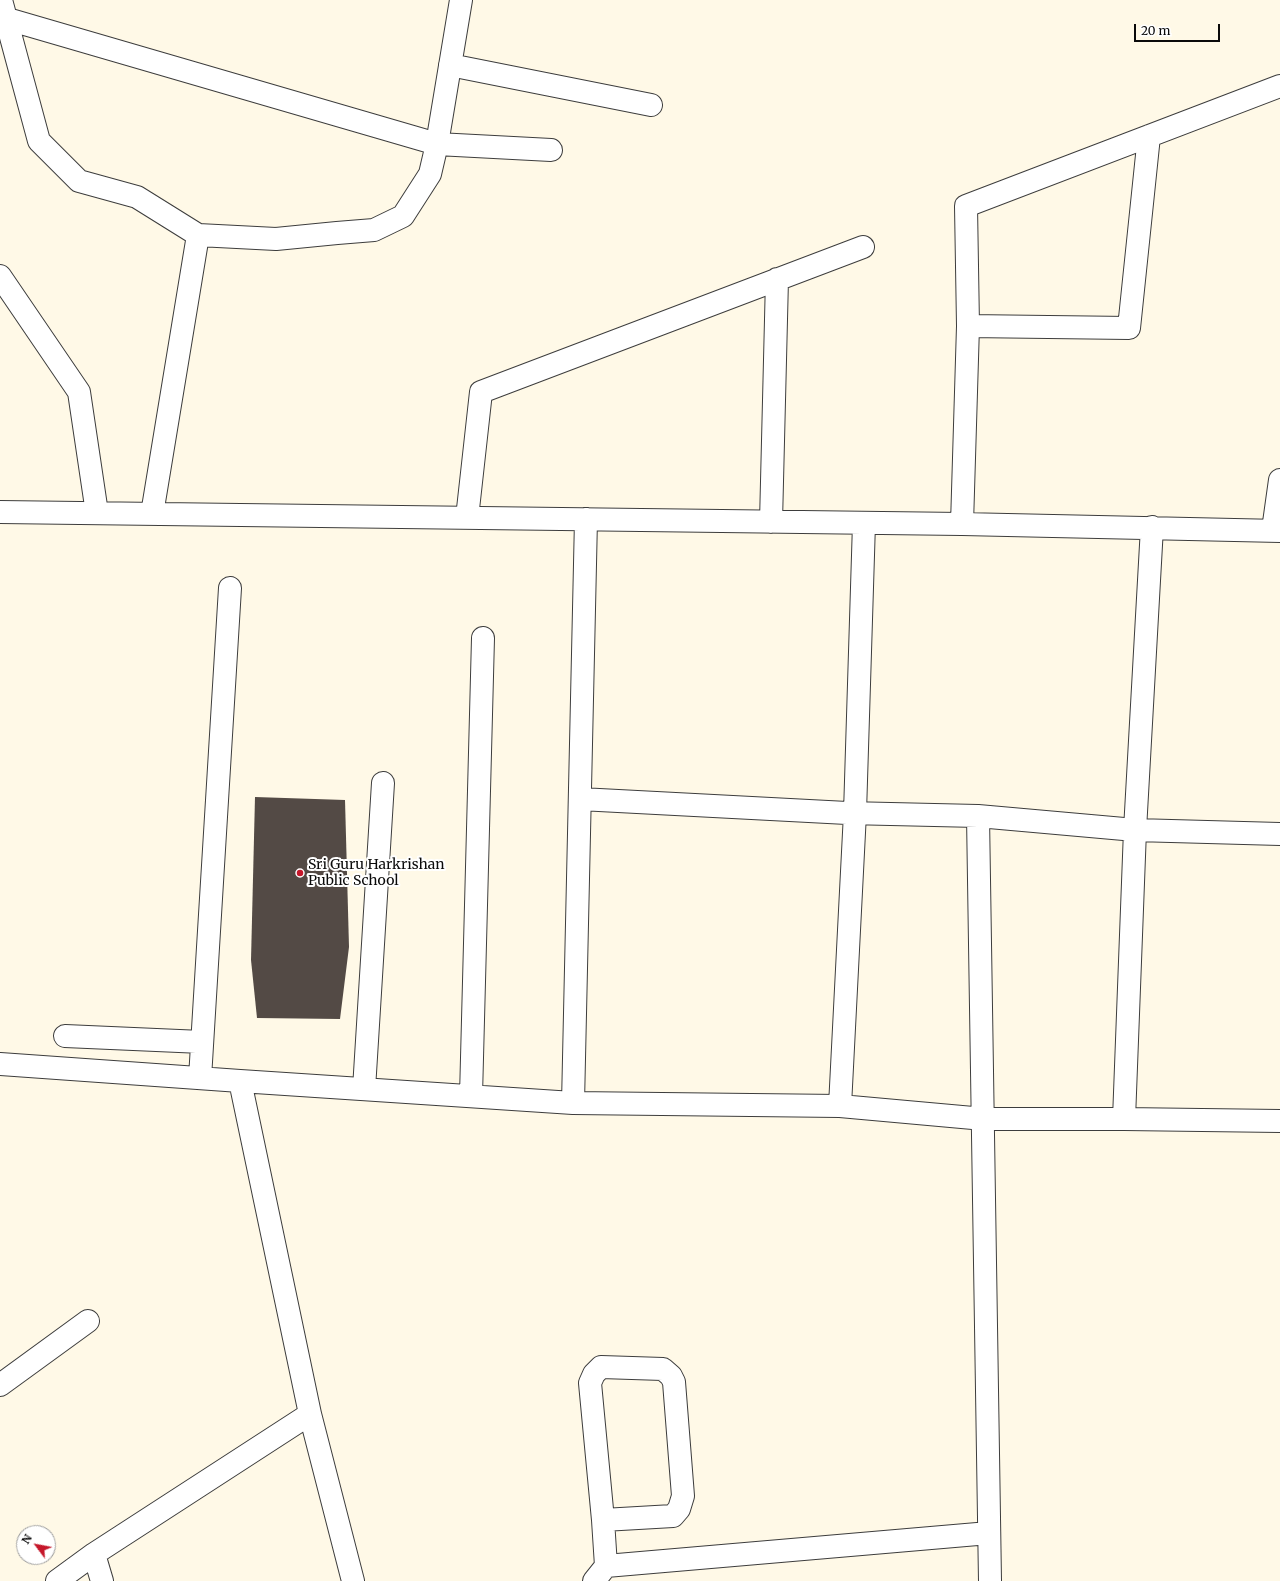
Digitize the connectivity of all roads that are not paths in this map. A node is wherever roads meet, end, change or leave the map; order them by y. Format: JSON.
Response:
{"nodes":[{"id":1,"x":461,"y":0,"type":"edge"},
{"id":2,"x":2,"y":9,"type":"edge"},
{"id":3,"x":450,"y":65,"type":"junction"},
{"id":4,"x":1280,"y":86,"type":"edge"},
{"id":5,"x":651,"y":105,"type":"dead end"},
{"id":6,"x":1149,"y":136,"type":"junction"},
{"id":7,"x":437,"y":144,"type":"junction"},
{"id":8,"x":551,"y":150,"type":"dead end"},
{"id":9,"x":198,"y":235,"type":"junction"},
{"id":10,"x":863,"y":247,"type":"dead end"},
{"id":11,"x":0,"y":276,"type":"edge"},
{"id":12,"x":777,"y":279,"type":"junction"},
{"id":13,"x":968,"y":326,"type":"junction"},
{"id":14,"x":1280,"y":480,"type":"edge"},
{"id":15,"x":0,"y":512,"type":"edge"},
{"id":16,"x":97,"y":513,"type":"junction"},
{"id":17,"x":152,"y":514,"type":"junction"},
{"id":18,"x":467,"y":518,"type":"junction"},
{"id":19,"x":586,"y":519,"type":"junction"},
{"id":20,"x":771,"y":522,"type":"junction"},
{"id":21,"x":864,"y":524,"type":"junction"},
{"id":22,"x":962,"y":524,"type":"junction"},
{"id":23,"x":1152,"y":527,"type":"junction"},
{"id":24,"x":1276,"y":531,"type":"edge"},
{"id":25,"x":230,"y":588,"type":"dead end"},
{"id":26,"x":484,"y":638,"type":"dead end"},
{"id":27,"x":383,"y":783,"type":"dead end"},
{"id":28,"x":580,"y":799,"type":"junction"},
{"id":29,"x":855,"y":813,"type":"junction"},
{"id":30,"x":978,"y":816,"type":"junction"},
{"id":31,"x":1135,"y":830,"type":"junction"},
{"id":32,"x":1280,"y":834,"type":"edge"},
{"id":33,"x":65,"y":1036,"type":"dead end"},
{"id":34,"x":202,"y":1042,"type":"junction"},
{"id":35,"x":0,"y":1064,"type":"edge"},
{"id":36,"x":200,"y":1078,"type":"junction"},
{"id":37,"x":240,"y":1082,"type":"junction"},
{"id":38,"x":364,"y":1089,"type":"junction"},
{"id":39,"x":472,"y":1096,"type":"junction"},
{"id":40,"x":573,"y":1103,"type":"junction"},
{"id":41,"x":840,"y":1106,"type":"junction"},
{"id":42,"x":984,"y":1119,"type":"junction"},
{"id":43,"x":1124,"y":1119,"type":"junction"},
{"id":44,"x":1280,"y":1121,"type":"edge"},
{"id":45,"x":88,"y":1322,"type":"dead end"},
{"id":46,"x":0,"y":1384,"type":"edge"},
{"id":47,"x":310,"y":1414,"type":"junction"},
{"id":48,"x":603,"y":1520,"type":"junction"},
{"id":49,"x":989,"y":1533,"type":"junction"},
{"id":50,"x":94,"y":1554,"type":"junction"},
{"id":51,"x":600,"y":1573,"type":"edge"},
{"id":52,"x":57,"y":1581,"type":"edge"},
{"id":53,"x":102,"y":1581,"type":"edge"},
{"id":54,"x":353,"y":1581,"type":"edge"},
{"id":55,"x":990,"y":1581,"type":"edge"}],
"edges":[{"from":1,"to":3,"type":"street"},
{"from":2,"to":7,"type":"street"},
{"from":2,"to":9,"type":"street"},
{"from":3,"to":5,"type":"street"},
{"from":3,"to":7,"type":"street"},
{"from":4,"to":6,"type":"street"},
{"from":6,"to":13,"type":"street"},
{"from":6,"to":13,"type":"street"},
{"from":7,"to":8,"type":"street"},
{"from":7,"to":9,"type":"street"},
{"from":9,"to":17,"type":"street"},
{"from":10,"to":12,"type":"street"},
{"from":11,"to":16,"type":"street"},
{"from":12,"to":18,"type":"street"},
{"from":12,"to":20,"type":"street"},
{"from":13,"to":22,"type":"street"},
{"from":14,"to":24,"type":"street"},
{"from":15,"to":16,"type":"street"},
{"from":16,"to":17,"type":"street"},
{"from":17,"to":18,"type":"street"},
{"from":18,"to":19,"type":"street"},
{"from":19,"to":20,"type":"street"},
{"from":19,"to":28,"type":"street"},
{"from":20,"to":21,"type":"street"},
{"from":21,"to":22,"type":"street"},
{"from":21,"to":29,"type":"street"},
{"from":22,"to":23,"type":"street"},
{"from":23,"to":24,"type":"street"},
{"from":23,"to":31,"type":"street"},
{"from":25,"to":34,"type":"street"},
{"from":26,"to":39,"type":"street"},
{"from":27,"to":38,"type":"street"},
{"from":28,"to":29,"type":"street"},
{"from":28,"to":40,"type":"street"},
{"from":29,"to":30,"type":"street"},
{"from":29,"to":41,"type":"street"},
{"from":30,"to":31,"type":"street"},
{"from":30,"to":42,"type":"street"},
{"from":31,"to":32,"type":"street"},
{"from":31,"to":43,"type":"street"},
{"from":33,"to":34,"type":"street"},
{"from":34,"to":36,"type":"street"},
{"from":35,"to":36,"type":"street"},
{"from":36,"to":37,"type":"street"},
{"from":37,"to":38,"type":"street"},
{"from":37,"to":47,"type":"street"},
{"from":38,"to":39,"type":"street"},
{"from":39,"to":40,"type":"street"},
{"from":40,"to":41,"type":"street"},
{"from":41,"to":42,"type":"street"},
{"from":42,"to":43,"type":"street"},
{"from":42,"to":49,"type":"street"},
{"from":43,"to":44,"type":"street"},
{"from":45,"to":46,"type":"street"},
{"from":47,"to":50,"type":"street"},
{"from":47,"to":54,"type":"street"},
{"from":48,"to":48,"type":"street"},
{"from":48,"to":51,"type":"street"},
{"from":49,"to":51,"type":"street"},
{"from":49,"to":55,"type":"street"},
{"from":50,"to":52,"type":"street"},
{"from":50,"to":53,"type":"street"}]}
